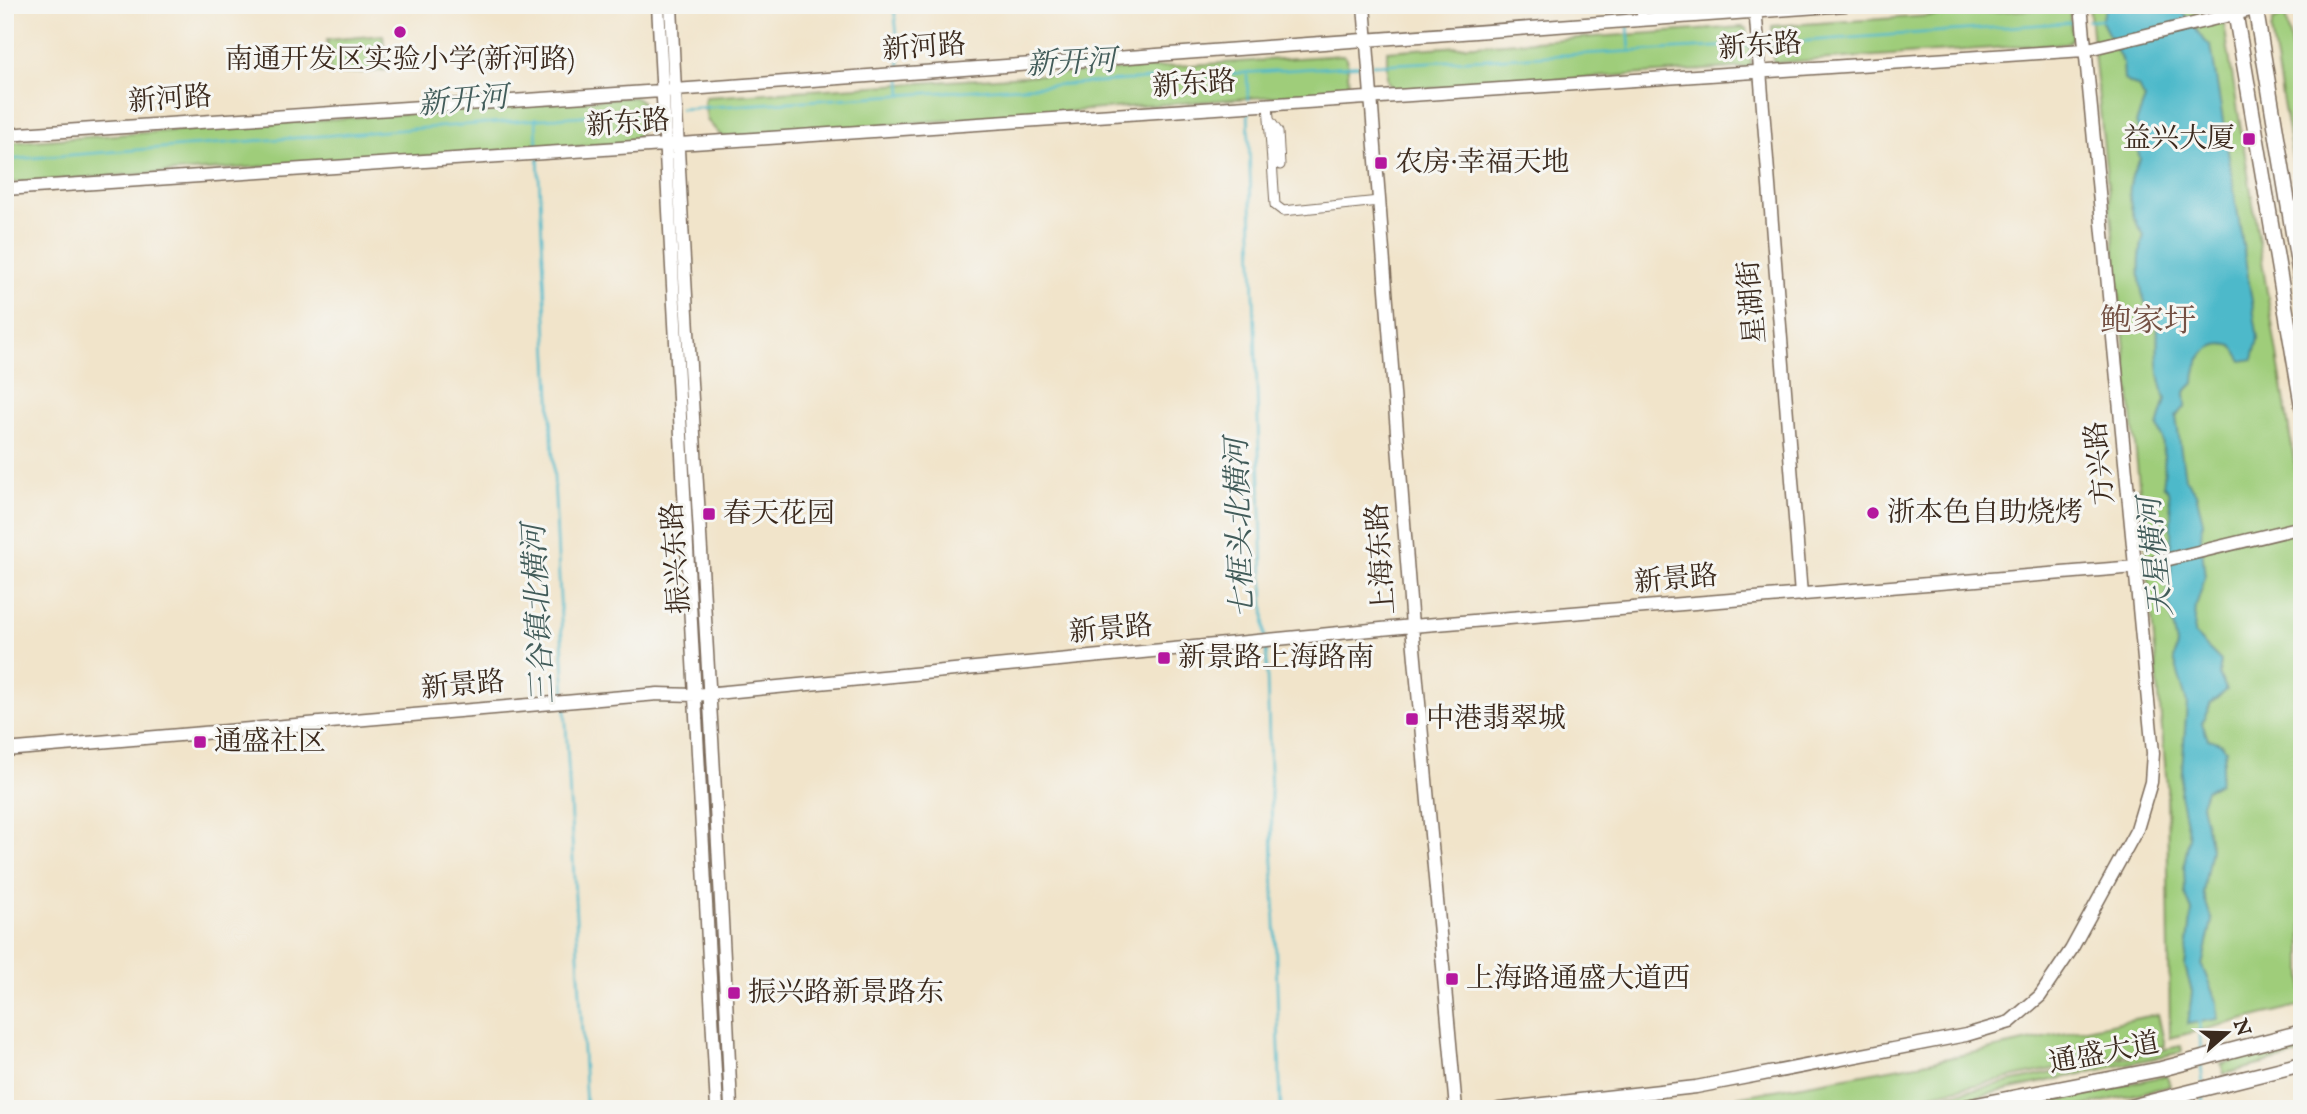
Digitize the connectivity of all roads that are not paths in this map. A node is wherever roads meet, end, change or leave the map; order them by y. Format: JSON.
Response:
{"nodes":[{"id":1,"x":658,"y":5,"type":"edge"},
{"id":2,"x":671,"y":5,"type":"edge"},
{"id":3,"x":1364,"y":5,"type":"edge"},
{"id":4,"x":1641,"y":5,"type":"edge"},
{"id":5,"x":1846,"y":5,"type":"edge"},
{"id":6,"x":2298,"y":5,"type":"edge"},
{"id":7,"x":2255,"y":7,"type":"edge"},
{"id":8,"x":2081,"y":8,"type":"edge"},
{"id":9,"x":1755,"y":9,"type":"edge"},
{"id":10,"x":2235,"y":10,"type":"edge"},
{"id":11,"x":1632,"y":21,"type":"junction"},
{"id":12,"x":1368,"y":40,"type":"junction"},
{"id":13,"x":2084,"y":50,"type":"junction"},
{"id":14,"x":1759,"y":71,"type":"junction"},
{"id":15,"x":675,"y":95,"type":"junction"},
{"id":16,"x":1371,"y":97,"type":"junction"},
{"id":17,"x":662,"y":104,"type":"junction"},
{"id":18,"x":1264,"y":104,"type":"junction"},
{"id":19,"x":1269,"y":120,"type":"junction"},
{"id":20,"x":5,"y":135,"type":"edge"},
{"id":21,"x":679,"y":144,"type":"junction"},
{"id":22,"x":665,"y":146,"type":"junction"},
{"id":23,"x":1280,"y":165,"type":"dead end"},
{"id":24,"x":5,"y":189,"type":"edge"},
{"id":25,"x":1379,"y":201,"type":"junction"},
{"id":26,"x":2302,"y":287,"type":"edge"},
{"id":27,"x":2302,"y":406,"type":"edge"},
{"id":28,"x":2302,"y":527,"type":"edge"},
{"id":29,"x":2136,"y":567,"type":"junction"},
{"id":30,"x":1801,"y":594,"type":"junction"},
{"id":31,"x":1412,"y":626,"type":"junction"},
{"id":32,"x":710,"y":693,"type":"junction"},
{"id":33,"x":695,"y":695,"type":"junction"},
{"id":34,"x":5,"y":750,"type":"edge"},
{"id":35,"x":2302,"y":1032,"type":"edge"},
{"id":36,"x":2302,"y":1065,"type":"edge"},
{"id":37,"x":2285,"y":1069,"type":"junction"},
{"id":38,"x":2302,"y":1070,"type":"edge"},
{"id":39,"x":717,"y":1109,"type":"edge"},
{"id":40,"x":730,"y":1109,"type":"edge"},
{"id":41,"x":1456,"y":1109,"type":"edge"},
{"id":42,"x":1499,"y":1109,"type":"edge"},
{"id":43,"x":1956,"y":1109,"type":"edge"},
{"id":44,"x":2122,"y":1109,"type":"edge"}],
"edges":[{"from":1,"to":17,"type":"street","name":"振兴东路"},
{"from":2,"to":15,"type":"street","name":"振兴东路"},
{"from":3,"to":12,"type":"street","name":"上海东路"},
{"from":4,"to":11,"type":"street"},
{"from":5,"to":9,"type":"street","name":"新河路"},
{"from":6,"to":7,"type":"street","name":"新东路"},
{"from":7,"to":10,"type":"street","name":"新东路"},
{"from":7,"to":26,"type":"main road"},
{"from":8,"to":13,"type":"street","name":"方兴路"},
{"from":9,"to":11,"type":"street","name":"新河路"},
{"from":9,"to":14,"type":"street","name":"星湖街"},
{"from":10,"to":13,"type":"street","name":"新东路"},
{"from":10,"to":27,"type":"main road"},
{"from":11,"to":12,"type":"street","name":"新河路"},
{"from":12,"to":15,"type":"street","name":"新河路"},
{"from":12,"to":16,"type":"street","name":"上海东路"},
{"from":13,"to":14,"type":"street","name":"新东路"},
{"from":13,"to":29,"type":"street","name":"方兴路"},
{"from":14,"to":16,"type":"street","name":"新东路"},
{"from":14,"to":30,"type":"street","name":"星湖街"},
{"from":15,"to":17,"type":"street","name":"新河路"},
{"from":15,"to":21,"type":"street","name":"振兴东路"},
{"from":16,"to":18,"type":"street","name":"新东路"},
{"from":16,"to":25,"type":"street","name":"上海东路"},
{"from":17,"to":20,"type":"street","name":"新河路"},
{"from":17,"to":22,"type":"street","name":"振兴东路"},
{"from":18,"to":19,"type":"street"},
{"from":18,"to":21,"type":"street","name":"新东路"},
{"from":19,"to":23,"type":"street"},
{"from":19,"to":25,"type":"street"},
{"from":21,"to":22,"type":"street","name":"新东路"},
{"from":21,"to":32,"type":"street","name":"振兴东路"},
{"from":22,"to":24,"type":"street","name":"新东路"},
{"from":22,"to":33,"type":"street","name":"振兴东路"},
{"from":25,"to":31,"type":"street","name":"上海东路"},
{"from":28,"to":29,"type":"street","name":"新景路"},
{"from":29,"to":30,"type":"street","name":"新景路"},
{"from":29,"to":42,"type":"street","name":"方兴路"},
{"from":30,"to":31,"type":"street","name":"新景路"},
{"from":31,"to":32,"type":"street","name":"新景路"},
{"from":31,"to":41,"type":"street","name":"上海东路"},
{"from":32,"to":33,"type":"street","name":"新景路"},
{"from":32,"to":40,"type":"street","name":"振兴东路"},
{"from":33,"to":34,"type":"street","name":"新景路"},
{"from":33,"to":39,"type":"street","name":"振兴东路"},
{"from":35,"to":43,"type":"main road","name":"通盛大道"},
{"from":36,"to":37,"type":"main road","name":"通盛大道"},
{"from":37,"to":38,"type":"main road"},
{"from":37,"to":44,"type":"main road","name":"通盛大道"}]}
